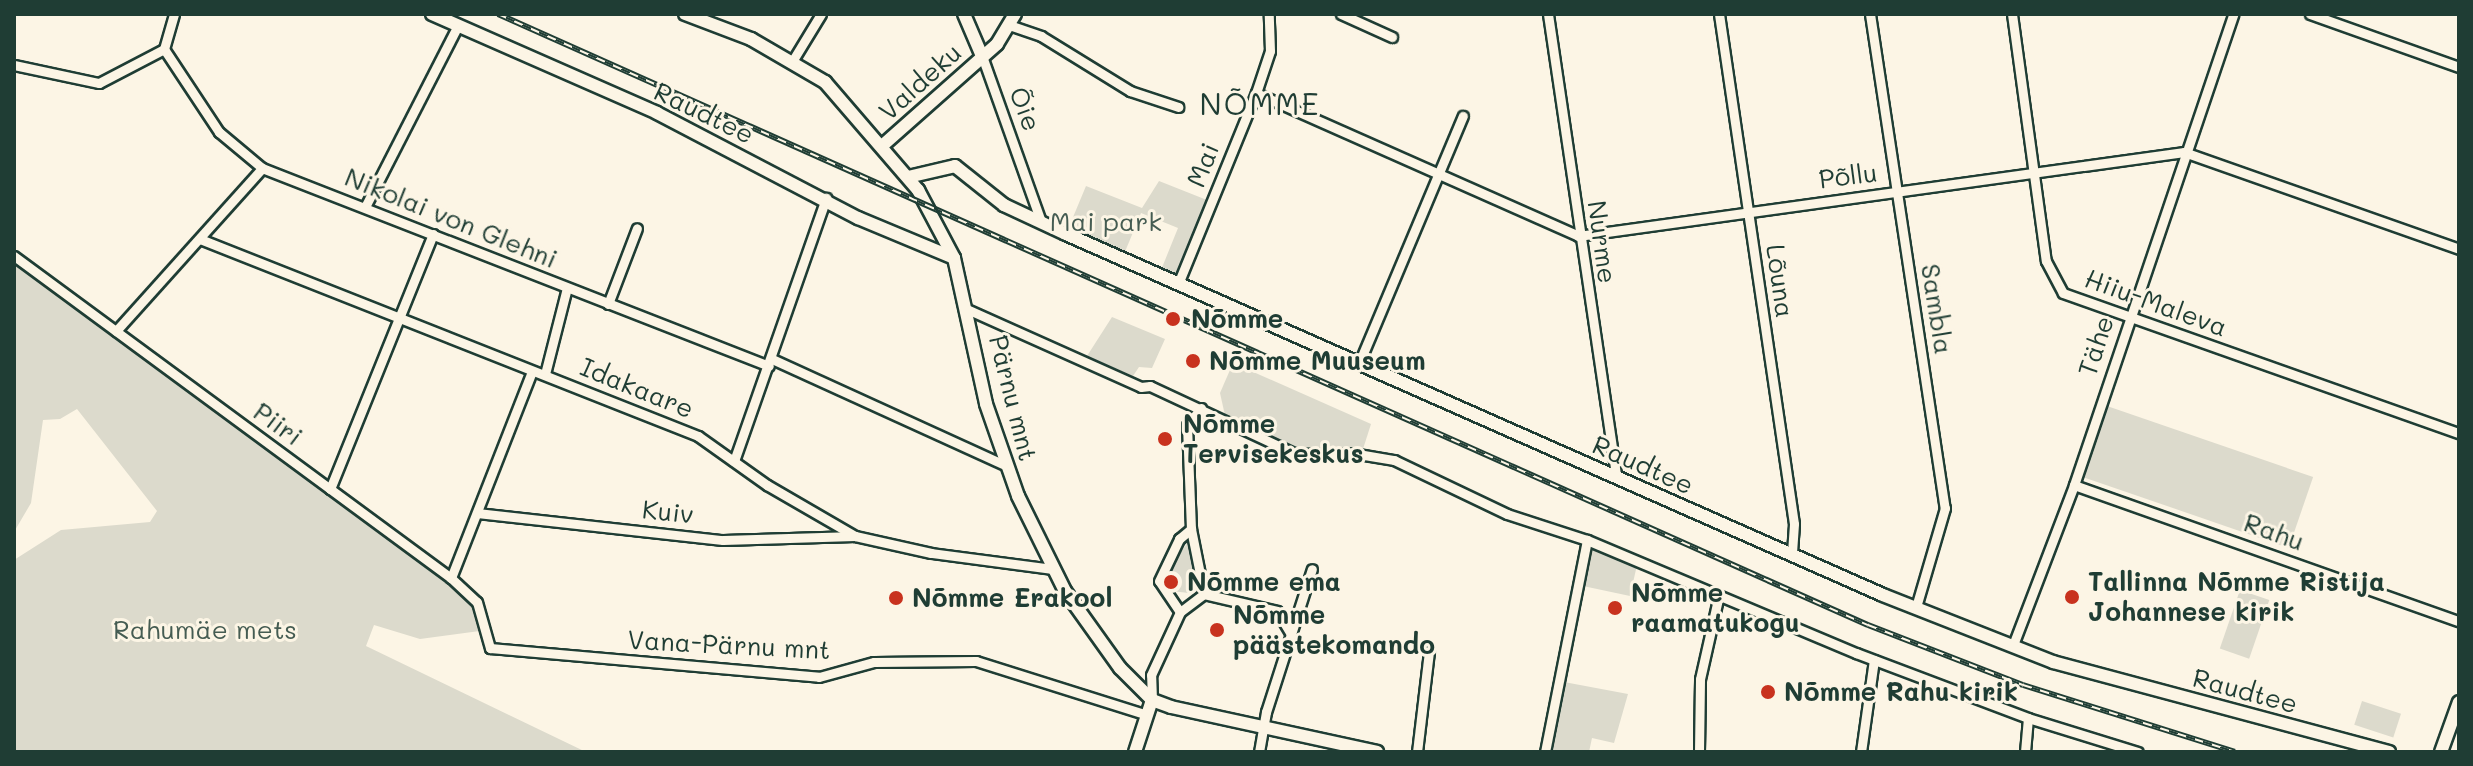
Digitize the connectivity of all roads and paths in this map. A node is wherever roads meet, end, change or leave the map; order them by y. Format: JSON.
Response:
{"nodes":[{"id":1,"x":174,"y":14,"type":"edge"},
{"id":2,"x":432,"y":14,"type":"edge"},
{"id":3,"x":685,"y":14,"type":"edge"},
{"id":4,"x":821,"y":14,"type":"edge"},
{"id":5,"x":964,"y":14,"type":"edge"},
{"id":6,"x":1269,"y":14,"type":"edge"},
{"id":7,"x":1341,"y":14,"type":"edge"},
{"id":8,"x":1548,"y":14,"type":"edge"},
{"id":9,"x":1719,"y":14,"type":"edge"},
{"id":10,"x":1870,"y":14,"type":"edge"},
{"id":11,"x":2012,"y":14,"type":"edge"},
{"id":12,"x":2233,"y":14,"type":"edge"},
{"id":13,"x":2310,"y":14,"type":"edge"},
{"id":14,"x":1014,"y":20,"type":"edge"},
{"id":15,"x":458,"y":25,"type":"junction"},
{"id":16,"x":1392,"y":37,"type":"dead end"},
{"id":17,"x":164,"y":49,"type":"junction"},
{"id":18,"x":982,"y":56,"type":"junction"},
{"id":19,"x":793,"y":60,"type":"junction"},
{"id":20,"x":14,"y":65,"type":"edge"},
{"id":21,"x":2459,"y":67,"type":"edge"},
{"id":22,"x":1256,"y":93,"type":"junction"},
{"id":23,"x":1178,"y":107,"type":"dead end"},
{"id":24,"x":1463,"y":116,"type":"dead end"},
{"id":25,"x":883,"y":145,"type":"junction"},
{"id":26,"x":2184,"y":152,"type":"junction"},
{"id":27,"x":262,"y":168,"type":"junction"},
{"id":28,"x":2035,"y":170,"type":"junction"},
{"id":29,"x":1438,"y":176,"type":"junction"},
{"id":30,"x":908,"y":177,"type":"junction"},
{"id":31,"x":1897,"y":192,"type":"junction"},
{"id":32,"x":826,"y":198,"type":"junction"},
{"id":33,"x":365,"y":207,"type":"junction"},
{"id":34,"x":1747,"y":210,"type":"junction"},
{"id":35,"x":1041,"y":222,"type":"junction"},
{"id":36,"x":637,"y":228,"type":"dead end"},
{"id":37,"x":433,"y":234,"type":"junction"},
{"id":38,"x":1578,"y":236,"type":"junction"},
{"id":39,"x":200,"y":239,"type":"junction"},
{"id":40,"x":2459,"y":249,"type":"edge"},
{"id":41,"x":14,"y":256,"type":"edge"},
{"id":42,"x":954,"y":258,"type":"junction"},
{"id":43,"x":1178,"y":284,"type":"junction"},
{"id":44,"x":567,"y":288,"type":"junction"},
{"id":45,"x":608,"y":304,"type":"junction"},
{"id":46,"x":969,"y":310,"type":"junction"},
{"id":47,"x":398,"y":318,"type":"junction"},
{"id":48,"x":2128,"y":319,"type":"junction"},
{"id":49,"x":116,"y":331,"type":"junction"},
{"id":50,"x":770,"y":362,"type":"junction"},
{"id":51,"x":1359,"y":363,"type":"junction"},
{"id":52,"x":532,"y":371,"type":"junction"},
{"id":53,"x":545,"y":374,"type":"junction"},
{"id":54,"x":1198,"y":412,"type":"junction"},
{"id":55,"x":2459,"y":433,"type":"edge"},
{"id":56,"x":734,"y":461,"type":"junction"},
{"id":57,"x":1005,"y":465,"type":"junction"},
{"id":58,"x":1616,"y":477,"type":"junction"},
{"id":59,"x":2074,"y":485,"type":"junction"},
{"id":60,"x":330,"y":489,"type":"junction"},
{"id":61,"x":477,"y":513,"type":"junction"},
{"id":62,"x":1191,"y":529,"type":"junction"},
{"id":63,"x":855,"y":536,"type":"junction"},
{"id":64,"x":1587,"y":540,"type":"junction"},
{"id":65,"x":1792,"y":555,"type":"junction"},
{"id":66,"x":1052,"y":569,"type":"junction"},
{"id":67,"x":1312,"y":569,"type":"dead end"},
{"id":68,"x":451,"y":578,"type":"junction"},
{"id":69,"x":1204,"y":594,"type":"junction"},
{"id":70,"x":1719,"y":595,"type":"junction"},
{"id":71,"x":1916,"y":607,"type":"junction"},
{"id":72,"x":1180,"y":612,"type":"junction"},
{"id":73,"x":2459,"y":621,"type":"edge"},
{"id":74,"x":1290,"y":633,"type":"junction"},
{"id":75,"x":2013,"y":645,"type":"junction"},
{"id":76,"x":490,"y":648,"type":"joint"},
{"id":77,"x":1429,"y":652,"type":"dead end"},
{"id":78,"x":1874,"y":660,"type":"junction"},
{"id":79,"x":1152,"y":700,"type":"junction"},
{"id":80,"x":2459,"y":702,"type":"edge"},
{"id":81,"x":1147,"y":715,"type":"junction"},
{"id":82,"x":2028,"y":718,"type":"junction"},
{"id":83,"x":1263,"y":725,"type":"junction"},
{"id":84,"x":1135,"y":752,"type":"edge"},
{"id":85,"x":1259,"y":752,"type":"edge"},
{"id":86,"x":1377,"y":752,"type":"edge"},
{"id":87,"x":1417,"y":752,"type":"edge"},
{"id":88,"x":1545,"y":752,"type":"edge"},
{"id":89,"x":1699,"y":752,"type":"edge"},
{"id":90,"x":1861,"y":752,"type":"edge"},
{"id":91,"x":2025,"y":752,"type":"edge"},
{"id":92,"x":2138,"y":752,"type":"edge"},
{"id":93,"x":2389,"y":752,"type":"edge"},
{"id":94,"x":2441,"y":752,"type":"edge"}],
"edges":[{"from":1,"to":17,"type":"street"},
{"from":2,"to":15,"type":"street","name":"Raudtee"},
{"from":3,"to":19,"type":"street","name":"Pärnu mnt"},
{"from":4,"to":19,"type":"street"},
{"from":5,"to":18,"type":"street","name":"Õie"},
{"from":6,"to":22,"type":"street","name":"Mai"},
{"from":7,"to":16,"type":"street"},
{"from":8,"to":38,"type":"street","name":"Nurme"},
{"from":9,"to":34,"type":"street","name":"Lõuna"},
{"from":10,"to":31,"type":"street","name":"Sambla"},
{"from":11,"to":28,"type":"street","name":"Hiiu-Maleva"},
{"from":12,"to":26,"type":"street","name":"Tähe"},
{"from":13,"to":21,"type":"street"},
{"from":14,"to":18,"type":"street","name":"Valdeku"},
{"from":14,"to":23,"type":"street"},
{"from":15,"to":32,"type":"street","name":"Raudtee"},
{"from":15,"to":33,"type":"street"},
{"from":17,"to":20,"type":"street"},
{"from":17,"to":27,"type":"street","name":"Nikolai von Glehni"},
{"from":18,"to":25,"type":"street","name":"Valdeku"},
{"from":18,"to":35,"type":"street","name":"Õie"},
{"from":19,"to":25,"type":"street","name":"Pärnu mnt"},
{"from":22,"to":29,"type":"street"},
{"from":22,"to":43,"type":"street","name":"Mai"},
{"from":24,"to":29,"type":"street"},
{"from":25,"to":30,"type":"street","name":"Pärnu mnt"},
{"from":26,"to":28,"type":"street","name":"Põllu"},
{"from":26,"to":40,"type":"street","name":"Põllu"},
{"from":26,"to":48,"type":"street","name":"Tähe"},
{"from":27,"to":33,"type":"street","name":"Nikolai von Glehni"},
{"from":27,"to":39,"type":"street"},
{"from":28,"to":31,"type":"street","name":"Põllu"},
{"from":28,"to":48,"type":"street","name":"Hiiu-Maleva"},
{"from":29,"to":38,"type":"street"},
{"from":29,"to":51,"type":"street"},
{"from":30,"to":35,"type":"street","name":"Raudtee"},
{"from":30,"to":42,"type":"street","name":"Pärnu mnt"},
{"from":31,"to":34,"type":"street","name":"Põllu"},
{"from":31,"to":71,"type":"street","name":"Sambla"},
{"from":32,"to":42,"type":"street","name":"Raudtee"},
{"from":32,"to":50,"type":"street"},
{"from":33,"to":37,"type":"street","name":"Nikolai von Glehni"},
{"from":34,"to":38,"type":"street","name":"Põllu"},
{"from":34,"to":65,"type":"street","name":"Lõuna"},
{"from":35,"to":43,"type":"street","name":"Raudtee"},
{"from":36,"to":45,"type":"street"},
{"from":37,"to":44,"type":"street","name":"Nikolai von Glehni"},
{"from":37,"to":47,"type":"street"},
{"from":38,"to":58,"type":"street","name":"Nurme"},
{"from":39,"to":47,"type":"street","name":"Idakaare"},
{"from":39,"to":49,"type":"street"},
{"from":41,"to":49,"type":"street","name":"Piiri"},
{"from":42,"to":46,"type":"street","name":"Pärnu mnt"},
{"from":43,"to":51,"type":"street","name":"Raudtee"},
{"from":44,"to":45,"type":"street","name":"Nikolai von Glehni"},
{"from":44,"to":53,"type":"street"},
{"from":45,"to":50,"type":"street","name":"Nikolai von Glehni"},
{"from":46,"to":54,"type":"street"},
{"from":46,"to":57,"type":"street","name":"Pärnu mnt"},
{"from":47,"to":52,"type":"street","name":"Idakaare"},
{"from":47,"to":60,"type":"street"},
{"from":48,"to":55,"type":"street","name":"Hiiu-Maleva"},
{"from":48,"to":59,"type":"street","name":"Tähe"},
{"from":49,"to":60,"type":"street","name":"Piiri"},
{"from":50,"to":56,"type":"street"},
{"from":50,"to":57,"type":"street","name":"Nikolai von Glehni"},
{"from":51,"to":58,"type":"street","name":"Raudtee"},
{"from":52,"to":53,"type":"street","name":"Idakaare"},
{"from":52,"to":61,"type":"street"},
{"from":53,"to":56,"type":"street","name":"Idakaare"},
{"from":54,"to":62,"type":"street"},
{"from":54,"to":64,"type":"street"},
{"from":56,"to":63,"type":"street","name":"Idakaare"},
{"from":57,"to":66,"type":"street","name":"Pärnu mnt"},
{"from":58,"to":65,"type":"street","name":"Raudtee"},
{"from":59,"to":73,"type":"street","name":"Rahu"},
{"from":59,"to":75,"type":"street","name":"Tähe"},
{"from":60,"to":68,"type":"street","name":"Piiri"},
{"from":61,"to":63,"type":"street","name":"Kuiv"},
{"from":61,"to":68,"type":"street"},
{"from":62,"to":69,"type":"street"},
{"from":62,"to":72,"type":"street"},
{"from":63,"to":66,"type":"street","name":"Idakaare"},
{"from":64,"to":70,"type":"street"},
{"from":64,"to":88,"type":"street"},
{"from":65,"to":71,"type":"street","name":"Raudtee"},
{"from":66,"to":79,"type":"street","name":"Pärnu mnt"},
{"from":67,"to":74,"type":"street"},
{"from":68,"to":76,"type":"street","name":"Piiri"},
{"from":69,"to":72,"type":"street"},
{"from":69,"to":74,"type":"street"},
{"from":70,"to":78,"type":"street"},
{"from":70,"to":89,"type":"street"},
{"from":71,"to":75,"type":"street","name":"Raudtee"},
{"from":72,"to":79,"type":"street"},
{"from":74,"to":83,"type":"street"},
{"from":75,"to":93,"type":"street","name":"Raudtee"},
{"from":76,"to":81,"type":"street","name":"Vana-Pärnu mnt"},
{"from":77,"to":87,"type":"street"},
{"from":78,"to":82,"type":"street"},
{"from":78,"to":90,"type":"street"},
{"from":79,"to":81,"type":"street"},
{"from":79,"to":83,"type":"street"},
{"from":80,"to":94,"type":"street"},
{"from":81,"to":84,"type":"street"},
{"from":82,"to":91,"type":"street"},
{"from":82,"to":92,"type":"street"},
{"from":83,"to":85,"type":"street"},
{"from":83,"to":86,"type":"street"}]}
